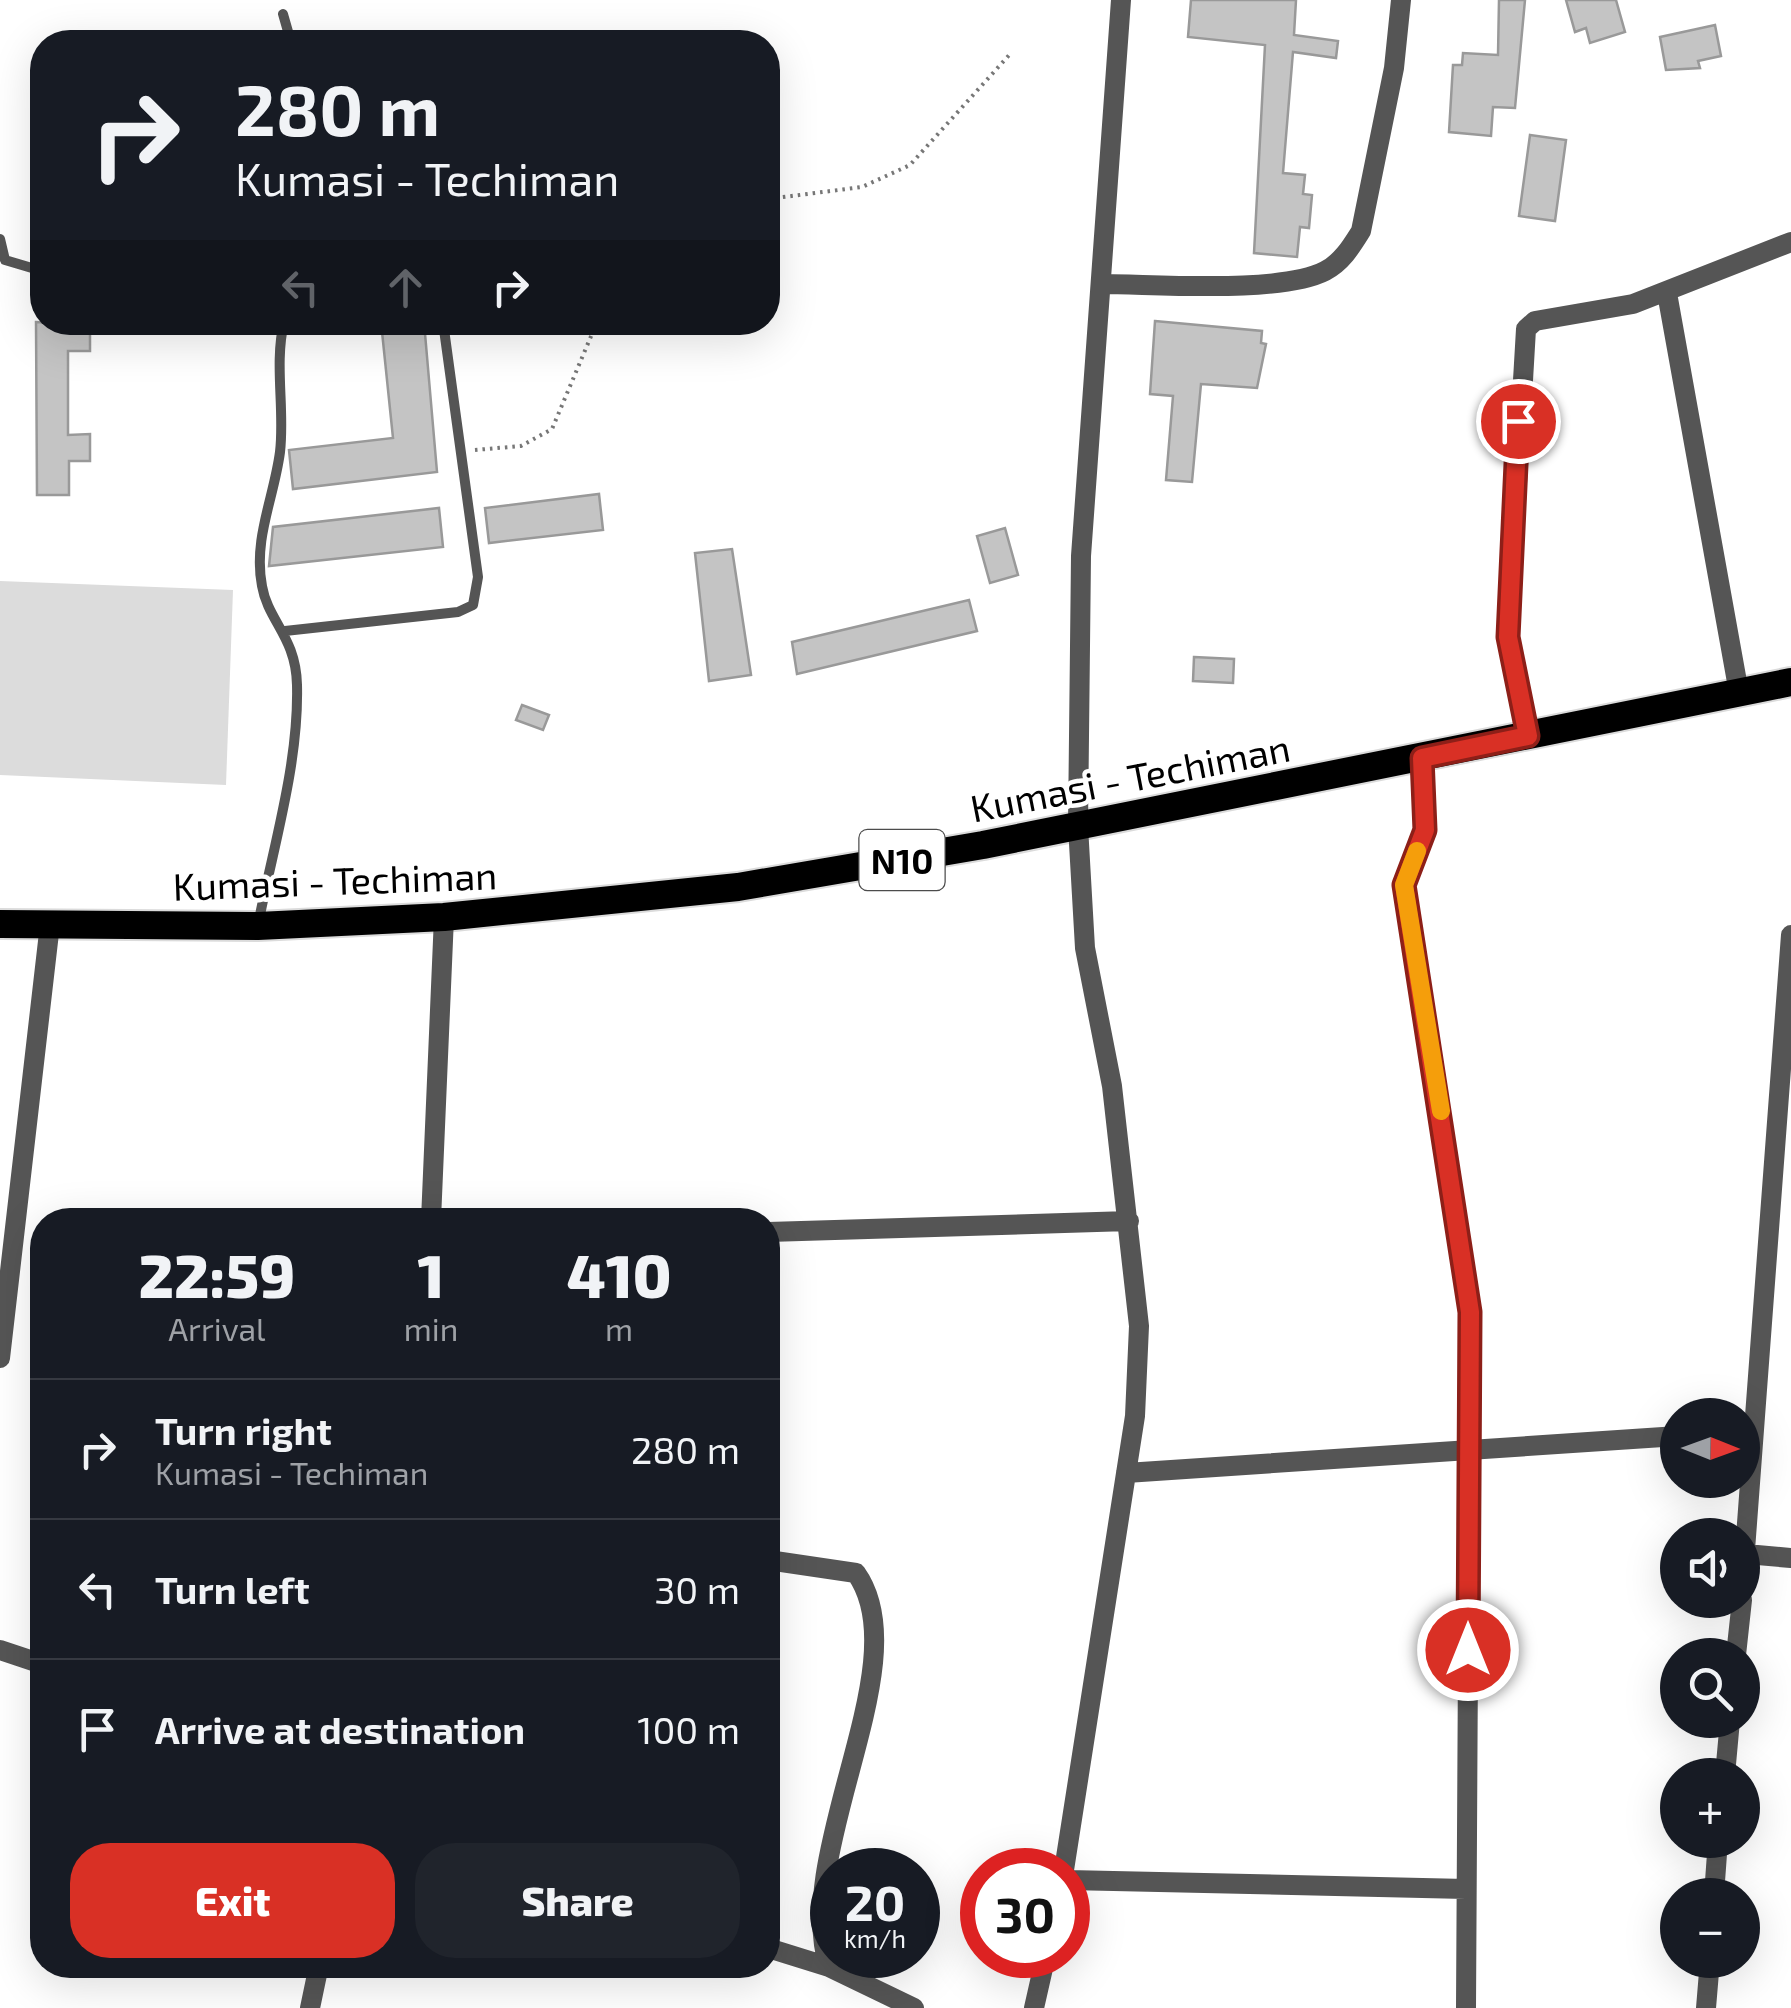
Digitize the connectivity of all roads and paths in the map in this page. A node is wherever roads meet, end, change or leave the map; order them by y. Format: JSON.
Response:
{"nodes":[{"id":1,"x":1122,"y":0,"type":"edge"},
{"id":2,"x":1401,"y":0,"type":"edge"},
{"id":3,"x":283,"y":14,"type":"dead end"},
{"id":4,"x":288,"y":30,"type":"edge"},
{"id":5,"x":1011,"y":53,"type":"dead end"},
{"id":6,"x":780,"y":197,"type":"edge"},
{"id":7,"x":0,"y":239,"type":"edge"},
{"id":8,"x":1791,"y":242,"type":"edge"},
{"id":9,"x":30,"y":267,"type":"edge"},
{"id":10,"x":1102,"y":284,"type":"junction"},
{"id":11,"x":1667,"y":292,"type":"junction"},
{"id":12,"x":284,"y":335,"type":"edge"},
{"id":13,"x":446,"y":335,"type":"edge"},
{"id":14,"x":592,"y":335,"type":"edge"},
{"id":15,"x":461,"y":452,"type":"junction"},
{"id":16,"x":285,"y":631,"type":"junction"},
{"id":17,"x":1791,"y":682,"type":"edge"},
{"id":18,"x":1739,"y":693,"type":"junction"},
{"id":19,"x":1528,"y":736,"type":"junction"},
{"id":20,"x":1422,"y":758,"type":"junction"},
{"id":21,"x":1078,"y":826,"type":"junction"},
{"id":22,"x":444,"y":917,"type":"junction"},
{"id":23,"x":0,"y":924,"type":"edge"},
{"id":24,"x":50,"y":924,"type":"junction"},
{"id":25,"x":258,"y":926,"type":"junction"},
{"id":26,"x":1791,"y":935,"type":"edge"},
{"id":27,"x":432,"y":1208,"type":"edge"},
{"id":28,"x":1129,"y":1221,"type":"junction"},
{"id":29,"x":780,"y":1232,"type":"edge"},
{"id":30,"x":5,"y":1289,"type":"edge"},
{"id":31,"x":0,"y":1358,"type":"edge"},
{"id":32,"x":1753,"y":1398,"type":"edge"},
{"id":33,"x":1660,"y":1437,"type":"edge"},
{"id":34,"x":1469,"y":1450,"type":"junction"},
{"id":35,"x":1126,"y":1473,"type":"junction"},
{"id":36,"x":1760,"y":1555,"type":"edge"},
{"id":37,"x":1791,"y":1558,"type":"edge"},
{"id":38,"x":780,"y":1562,"type":"edge"},
{"id":39,"x":0,"y":1650,"type":"edge"},
{"id":40,"x":30,"y":1660,"type":"edge"},
{"id":41,"x":830,"y":1848,"type":"edge"},
{"id":42,"x":1067,"y":1848,"type":"edge"},
{"id":43,"x":1090,"y":1880,"type":"edge"},
{"id":44,"x":1466,"y":1889,"type":"junction"},
{"id":45,"x":780,"y":1952,"type":"edge"},
{"id":46,"x":810,"y":1961,"type":"edge"},
{"id":47,"x":316,"y":1978,"type":"edge"},
{"id":48,"x":852,"y":1978,"type":"edge"},
{"id":49,"x":1041,"y":1978,"type":"edge"},
{"id":50,"x":1708,"y":1978,"type":"edge"},
{"id":51,"x":310,"y":2008,"type":"edge"},
{"id":52,"x":914,"y":2008,"type":"edge"},
{"id":53,"x":1034,"y":2008,"type":"edge"},
{"id":54,"x":1466,"y":2008,"type":"edge"},
{"id":55,"x":1706,"y":2008,"type":"edge"}],
"edges":[{"from":1,"to":10,"type":"street"},
{"from":2,"to":10,"type":"street"},
{"from":3,"to":4,"type":"lane"},
{"from":5,"to":6,"type":"path"},
{"from":7,"to":9,"type":"lane"},
{"from":8,"to":11,"type":"street"},
{"from":10,"to":21,"type":"street"},
{"from":11,"to":18,"type":"street"},
{"from":11,"to":19,"type":"street"},
{"from":12,"to":16,"type":"lane"},
{"from":13,"to":15,"type":"lane"},
{"from":14,"to":15,"type":"path"},
{"from":15,"to":16,"type":"lane"},
{"from":16,"to":25,"type":"lane"},
{"from":17,"to":18,"type":"highway","name":"Kumasi - Techiman","number":"N10"},
{"from":18,"to":19,"type":"highway","name":"Kumasi - Techiman","number":"N10"},
{"from":19,"to":20,"type":"highway","name":"Kumasi - Techiman","number":"N10"},
{"from":20,"to":21,"type":"highway","name":"Kumasi - Techiman","number":"N10"},
{"from":20,"to":34,"type":"street"},
{"from":21,"to":22,"type":"highway","name":"Kumasi - Techiman","number":"N10"},
{"from":21,"to":28,"type":"street"},
{"from":22,"to":25,"type":"highway","name":"Kumasi - Techiman","number":"N10"},
{"from":22,"to":27,"type":"street"},
{"from":23,"to":24,"type":"highway","name":"Kumasi - Techiman","number":"N10"},
{"from":24,"to":25,"type":"highway","name":"Kumasi - Techiman","number":"N10"},
{"from":24,"to":30,"type":"street"},
{"from":26,"to":32,"type":"street"},
{"from":28,"to":29,"type":"street"},
{"from":28,"to":35,"type":"street"},
{"from":30,"to":31,"type":"street"},
{"from":33,"to":34,"type":"street"},
{"from":34,"to":35,"type":"street"},
{"from":34,"to":44,"type":"street"},
{"from":35,"to":42,"type":"street"},
{"from":36,"to":37,"type":"street"},
{"from":38,"to":41,"type":"street"},
{"from":39,"to":40,"type":"street"},
{"from":43,"to":44,"type":"street"},
{"from":44,"to":54,"type":"street"},
{"from":45,"to":46,"type":"street"},
{"from":47,"to":51,"type":"street"},
{"from":48,"to":52,"type":"street"},
{"from":49,"to":53,"type":"street"},
{"from":50,"to":55,"type":"street"}]}
